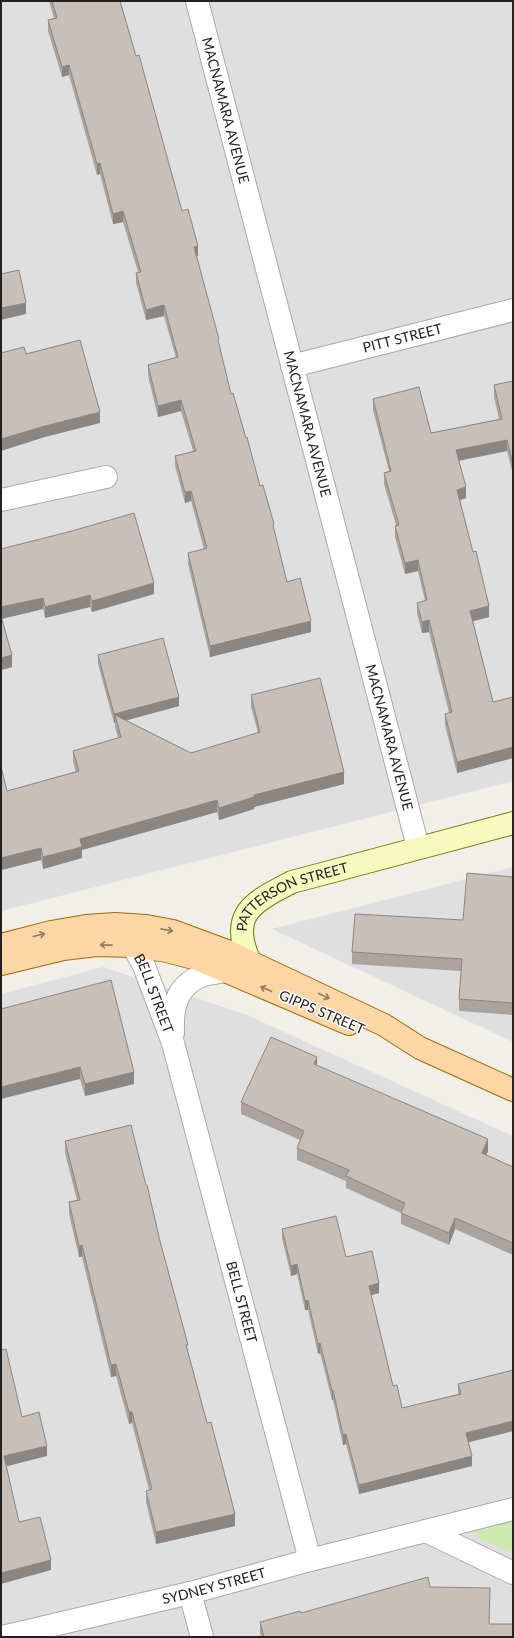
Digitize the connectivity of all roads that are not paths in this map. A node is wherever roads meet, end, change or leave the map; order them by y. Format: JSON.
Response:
{"nodes":[{"id":1,"x":197,"y":1,"type":"edge"},
{"id":2,"x":513,"y":310,"type":"edge"},
{"id":3,"x":292,"y":366,"type":"junction"},
{"id":4,"x":106,"y":477,"type":"dead end"},
{"id":5,"x":1,"y":500,"type":"edge"},
{"id":6,"x":513,"y":823,"type":"edge"},
{"id":7,"x":418,"y":847,"type":"junction"},
{"id":8,"x":1,"y":945,"type":"edge"},
{"id":9,"x":133,"y":946,"type":"junction"},
{"id":10,"x":250,"y":962,"type":"junction"},
{"id":11,"x":1,"y":964,"type":"edge"},
{"id":12,"x":225,"y":971,"type":"junction"},
{"id":13,"x":173,"y":1043,"type":"junction"},
{"id":14,"x":420,"y":1048,"type":"junction"},
{"id":15,"x":513,"y":1090,"type":"edge"},
{"id":16,"x":513,"y":1509,"type":"edge"},
{"id":17,"x":426,"y":1531,"type":"junction"},
{"id":18,"x":310,"y":1560,"type":"junction"},
{"id":19,"x":513,"y":1573,"type":"edge"},
{"id":20,"x":190,"y":1593,"type":"junction"},
{"id":21,"x":2,"y":1637,"type":"edge"},
{"id":22,"x":202,"y":1637,"type":"edge"}],
"edges":[{"from":1,"to":3,"type":"street","name":"MACNAMARA AVENUE"},
{"from":2,"to":3,"type":"street","name":"PITT STREET"},
{"from":3,"to":7,"type":"street","name":"MACNAMARA AVENUE"},
{"from":4,"to":5,"type":"street"},
{"from":6,"to":7,"type":"street","name":"PATTERSON STREET"},
{"from":7,"to":10,"type":"street","name":"PATTERSON STREET"},
{"from":8,"to":10,"type":"main road","name":"PATTERSON STREET","one_way":true},
{"from":9,"to":11,"type":"main road","one_way":true},
{"from":9,"to":12,"type":"main road"},
{"from":9,"to":13,"type":"street","name":"BELL STREET"},
{"from":10,"to":14,"type":"main road","name":"GIPPS STREET","one_way":true},
{"from":12,"to":13,"type":"street","name":"BELL STREET"},
{"from":14,"to":12,"type":"main road","name":"GIPPS STREET","one_way":true},
{"from":13,"to":18,"type":"street","name":"BELL STREET"},
{"from":14,"to":15,"type":"main road","name":"GIPPS STREET"},
{"from":16,"to":17,"type":"street","name":"SYDNEY STREET"},
{"from":17,"to":18,"type":"street","name":"SYDNEY STREET"},
{"from":17,"to":19,"type":"street"},
{"from":18,"to":20,"type":"street","name":"SYDNEY STREET"},
{"from":20,"to":21,"type":"street","name":"SYDNEY STREET"},
{"from":20,"to":22,"type":"street"}]}
